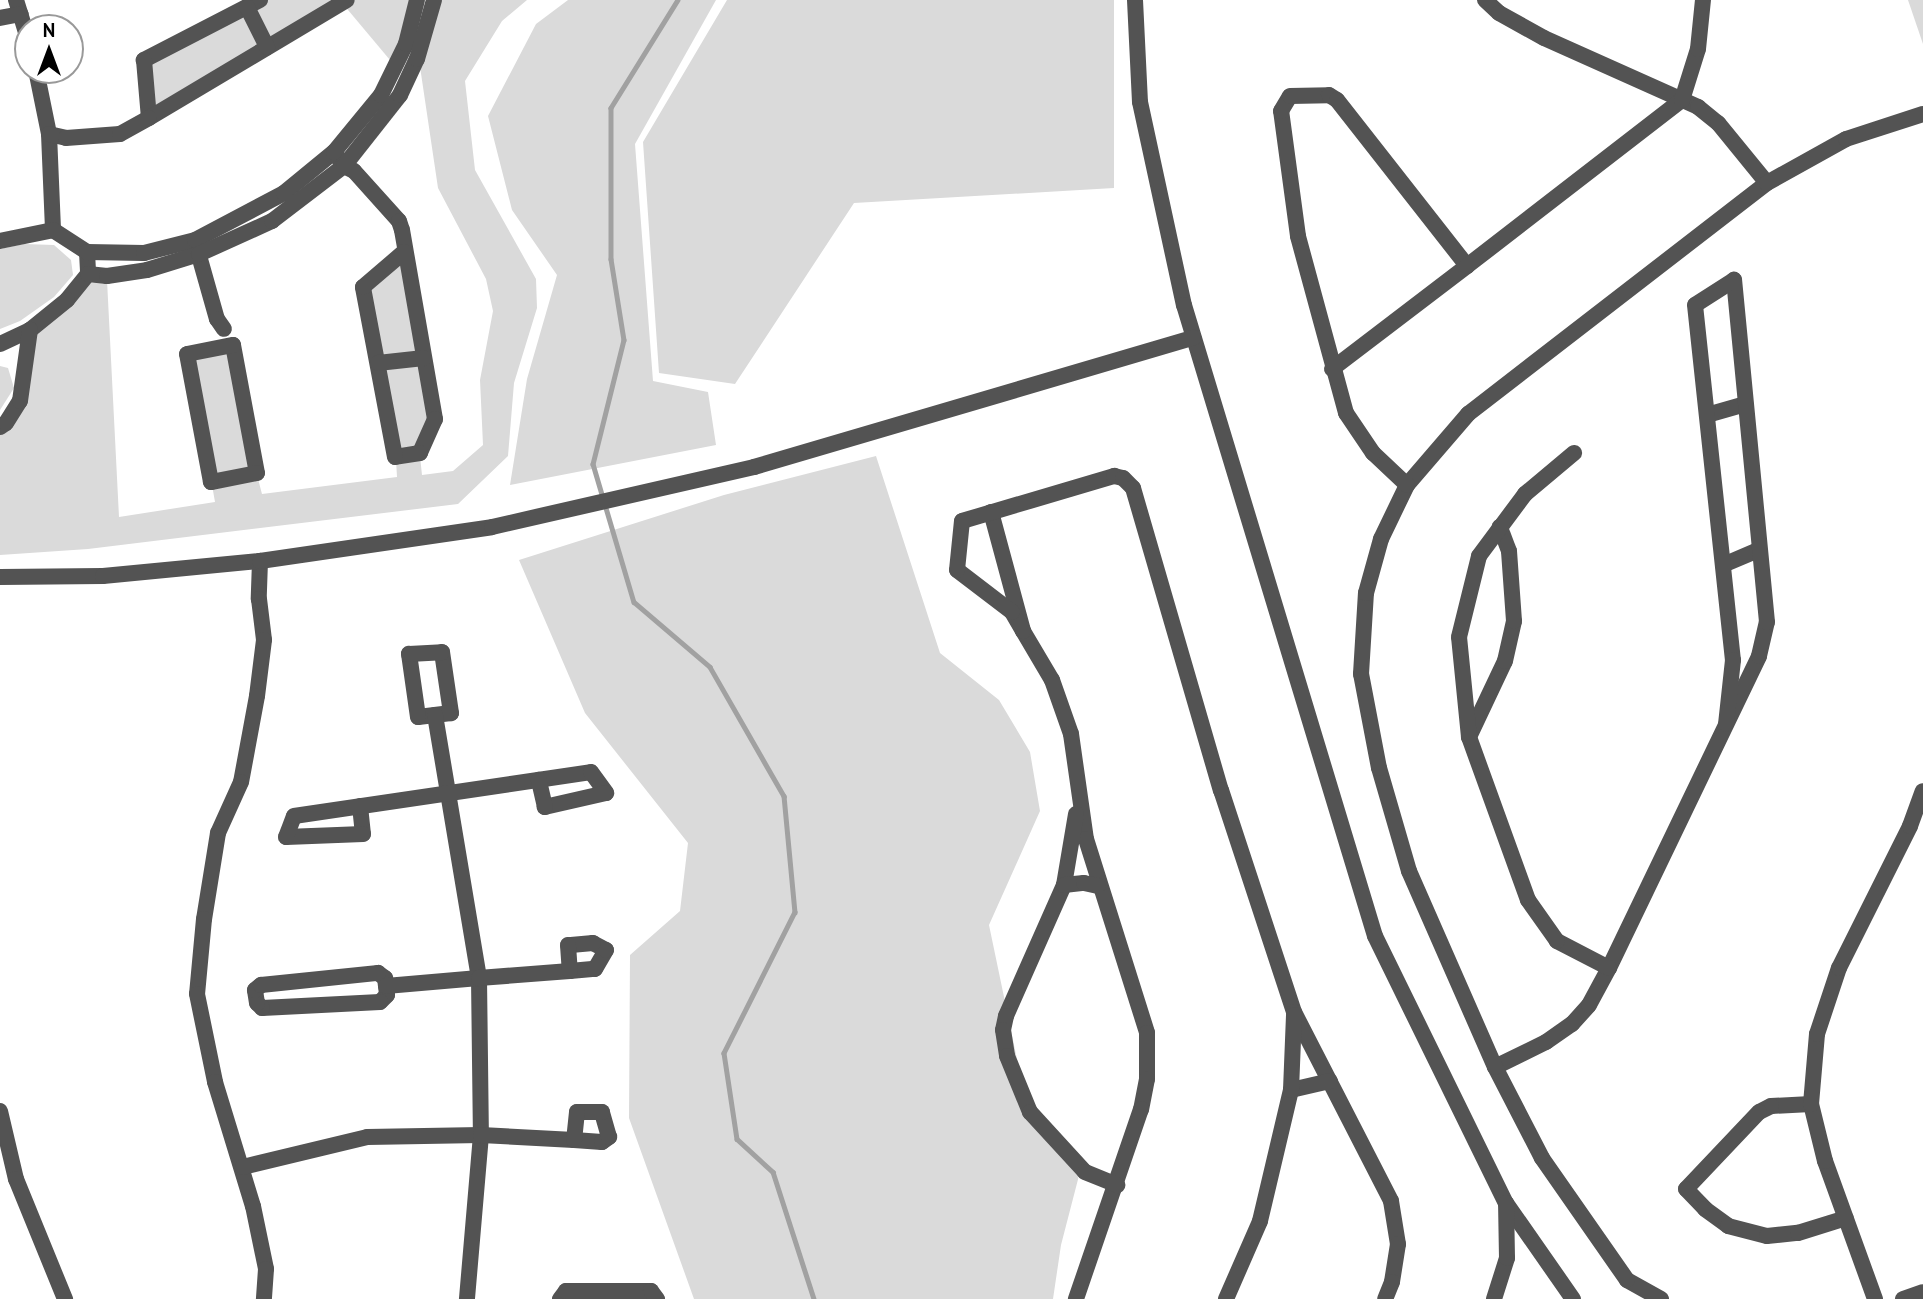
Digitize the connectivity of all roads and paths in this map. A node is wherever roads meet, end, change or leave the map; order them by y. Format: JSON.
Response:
{"nodes":[{"id":1,"x":347,"y":0,"type":"edge"},
{"id":2,"x":417,"y":0,"type":"edge"},
{"id":3,"x":434,"y":0,"type":"edge"},
{"id":4,"x":1135,"y":0,"type":"edge"},
{"id":5,"x":1485,"y":0,"type":"edge"},
{"id":6,"x":1703,"y":0,"type":"edge"},
{"id":7,"x":253,"y":4,"type":"edge"},
{"id":8,"x":18,"y":7,"type":"edge"},
{"id":9,"x":0,"y":18,"type":"edge"},
{"id":10,"x":267,"y":47,"type":"junction"},
{"id":11,"x":40,"y":84,"type":"edge"},
{"id":12,"x":1682,"y":100,"type":"junction"},
{"id":13,"x":1923,"y":114,"type":"edge"},
{"id":14,"x":143,"y":122,"type":"junction"},
{"id":15,"x":54,"y":134,"type":"junction"},
{"id":16,"x":334,"y":152,"type":"junction"},
{"id":17,"x":346,"y":168,"type":"junction"},
{"id":18,"x":1768,"y":183,"type":"junction"},
{"id":19,"x":53,"y":230,"type":"junction"},
{"id":20,"x":0,"y":241,"type":"edge"},
{"id":21,"x":87,"y":252,"type":"junction"},
{"id":22,"x":404,"y":252,"type":"junction"},
{"id":23,"x":199,"y":253,"type":"junction"},
{"id":24,"x":1467,"y":266,"type":"junction"},
{"id":25,"x":88,"y":274,"type":"junction"},
{"id":26,"x":30,"y":330,"type":"junction"},
{"id":27,"x":1193,"y":338,"type":"junction"},
{"id":28,"x":0,"y":344,"type":"edge"},
{"id":29,"x":225,"y":346,"type":"junction"},
{"id":30,"x":424,"y":358,"type":"junction"},
{"id":31,"x":377,"y":363,"type":"junction"},
{"id":32,"x":1332,"y":369,"type":"junction"},
{"id":33,"x":1745,"y":404,"type":"junction"},
{"id":34,"x":1707,"y":415,"type":"junction"},
{"id":35,"x":0,"y":427,"type":"edge"},
{"id":36,"x":1574,"y":453,"type":"dead end"},
{"id":37,"x":1407,"y":485,"type":"junction"},
{"id":38,"x":991,"y":512,"type":"junction"},
{"id":39,"x":1500,"y":527,"type":"junction"},
{"id":40,"x":1758,"y":550,"type":"junction"},
{"id":41,"x":260,"y":561,"type":"junction"},
{"id":42,"x":1723,"y":565,"type":"junction"},
{"id":43,"x":0,"y":577,"type":"edge"},
{"id":44,"x":1023,"y":631,"type":"junction"},
{"id":45,"x":435,"y":715,"type":"dead end"},
{"id":46,"x":1726,"y":724,"type":"junction"},
{"id":47,"x":1469,"y":737,"type":"junction"},
{"id":48,"x":539,"y":780,"type":"dead end"},
{"id":49,"x":1078,"y":791,"type":"junction"},
{"id":50,"x":1923,"y":791,"type":"edge"},
{"id":51,"x":448,"y":793,"type":"junction"},
{"id":52,"x":360,"y":806,"type":"dead end"},
{"id":53,"x":1923,"y":812,"type":"edge"},
{"id":54,"x":1910,"y":826,"type":"junction"},
{"id":55,"x":1064,"y":885,"type":"junction"},
{"id":56,"x":1098,"y":886,"type":"junction"},
{"id":57,"x":1609,"y":968,"type":"junction"},
{"id":58,"x":570,"y":971,"type":"dead end"},
{"id":59,"x":479,"y":978,"type":"junction"},
{"id":60,"x":386,"y":986,"type":"junction"},
{"id":61,"x":1294,"y":1012,"type":"junction"},
{"id":62,"x":1495,"y":1068,"type":"junction"},
{"id":63,"x":1330,"y":1081,"type":"junction"},
{"id":64,"x":1291,"y":1090,"type":"junction"},
{"id":65,"x":1811,"y":1104,"type":"junction"},
{"id":66,"x":0,"y":1111,"type":"edge"},
{"id":67,"x":481,"y":1135,"type":"junction"},
{"id":68,"x":574,"y":1140,"type":"dead end"},
{"id":69,"x":243,"y":1167,"type":"junction"},
{"id":70,"x":1117,"y":1185,"type":"junction"},
{"id":71,"x":1506,"y":1203,"type":"junction"},
{"id":72,"x":1846,"y":1218,"type":"junction"},
{"id":73,"x":1923,"y":1292,"type":"edge"},
{"id":74,"x":65,"y":1299,"type":"edge"},
{"id":75,"x":264,"y":1299,"type":"edge"},
{"id":76,"x":467,"y":1299,"type":"edge"},
{"id":77,"x":560,"y":1299,"type":"edge"},
{"id":78,"x":657,"y":1299,"type":"edge"},
{"id":79,"x":1076,"y":1299,"type":"edge"},
{"id":80,"x":1226,"y":1299,"type":"edge"},
{"id":81,"x":1385,"y":1299,"type":"edge"},
{"id":82,"x":1494,"y":1299,"type":"edge"},
{"id":83,"x":1573,"y":1299,"type":"edge"},
{"id":84,"x":1661,"y":1299,"type":"edge"},
{"id":85,"x":1875,"y":1299,"type":"edge"},
{"id":86,"x":1903,"y":1299,"type":"edge"}],
"edges":[{"from":1,"to":10,"type":"street"},
{"from":2,"to":16,"type":"street"},
{"from":3,"to":17,"type":"street"},
{"from":4,"to":27,"type":"street"},
{"from":5,"to":12,"type":"street"},
{"from":6,"to":12,"type":"street"},
{"from":7,"to":10,"type":"street"},
{"from":7,"to":14,"type":"street"},
{"from":8,"to":9,"type":"street"},
{"from":10,"to":14,"type":"street"},
{"from":11,"to":15,"type":"street"},
{"from":12,"to":18,"type":"street"},
{"from":12,"to":24,"type":"street"},
{"from":13,"to":18,"type":"street"},
{"from":14,"to":15,"type":"street"},
{"from":15,"to":19,"type":"street"},
{"from":16,"to":17,"type":"street"},
{"from":16,"to":23,"type":"street"},
{"from":17,"to":22,"type":"street"},
{"from":17,"to":23,"type":"street"},
{"from":18,"to":37,"type":"street"},
{"from":19,"to":20,"type":"street"},
{"from":19,"to":21,"type":"street"},
{"from":21,"to":23,"type":"street"},
{"from":21,"to":25,"type":"street"},
{"from":22,"to":30,"type":"street"},
{"from":22,"to":31,"type":"street"},
{"from":23,"to":25,"type":"street"},
{"from":23,"to":29,"type":"street"},
{"from":24,"to":32,"type":"street"},
{"from":24,"to":32,"type":"street"},
{"from":25,"to":26,"type":"street"},
{"from":26,"to":28,"type":"street"},
{"from":26,"to":35,"type":"street"},
{"from":27,"to":41,"type":"street"},
{"from":27,"to":71,"type":"street"},
{"from":29,"to":29,"type":"street"},
{"from":30,"to":31,"type":"street"},
{"from":30,"to":31,"type":"street"},
{"from":32,"to":37,"type":"street"},
{"from":33,"to":34,"type":"street"},
{"from":33,"to":34,"type":"street"},
{"from":33,"to":40,"type":"street"},
{"from":34,"to":42,"type":"street"},
{"from":36,"to":39,"type":"street"},
{"from":37,"to":62,"type":"street"},
{"from":38,"to":44,"type":"street"},
{"from":38,"to":44,"type":"street"},
{"from":38,"to":61,"type":"street"},
{"from":39,"to":47,"type":"street"},
{"from":39,"to":47,"type":"street"},
{"from":40,"to":42,"type":"street"},
{"from":40,"to":46,"type":"street"},
{"from":41,"to":43,"type":"street"},
{"from":41,"to":69,"type":"street"},
{"from":42,"to":46,"type":"street"},
{"from":44,"to":49,"type":"street"},
{"from":45,"to":51,"type":"street"},
{"from":46,"to":57,"type":"street"},
{"from":47,"to":57,"type":"street"},
{"from":48,"to":51,"type":"street"},
{"from":49,"to":55,"type":"street"},
{"from":49,"to":56,"type":"street"},
{"from":50,"to":54,"type":"street"},
{"from":51,"to":52,"type":"street"},
{"from":51,"to":59,"type":"street"},
{"from":53,"to":54,"type":"street"},
{"from":54,"to":65,"type":"street"},
{"from":55,"to":56,"type":"street"},
{"from":55,"to":70,"type":"street"},
{"from":56,"to":70,"type":"street"},
{"from":57,"to":62,"type":"street"},
{"from":58,"to":59,"type":"street"},
{"from":59,"to":60,"type":"street"},
{"from":59,"to":67,"type":"street"},
{"from":60,"to":60,"type":"street"},
{"from":61,"to":63,"type":"street"},
{"from":61,"to":64,"type":"street"},
{"from":62,"to":84,"type":"street"},
{"from":63,"to":64,"type":"street"},
{"from":63,"to":81,"type":"street"},
{"from":64,"to":80,"type":"street"},
{"from":65,"to":72,"type":"street"},
{"from":65,"to":72,"type":"street"},
{"from":66,"to":74,"type":"street"},
{"from":67,"to":68,"type":"street"},
{"from":67,"to":69,"type":"street"},
{"from":67,"to":76,"type":"street"},
{"from":69,"to":75,"type":"street"},
{"from":70,"to":79,"type":"street"},
{"from":71,"to":82,"type":"street"},
{"from":71,"to":83,"type":"street"},
{"from":72,"to":85,"type":"street"},
{"from":73,"to":86,"type":"street"},
{"from":77,"to":78,"type":"street"}]}
